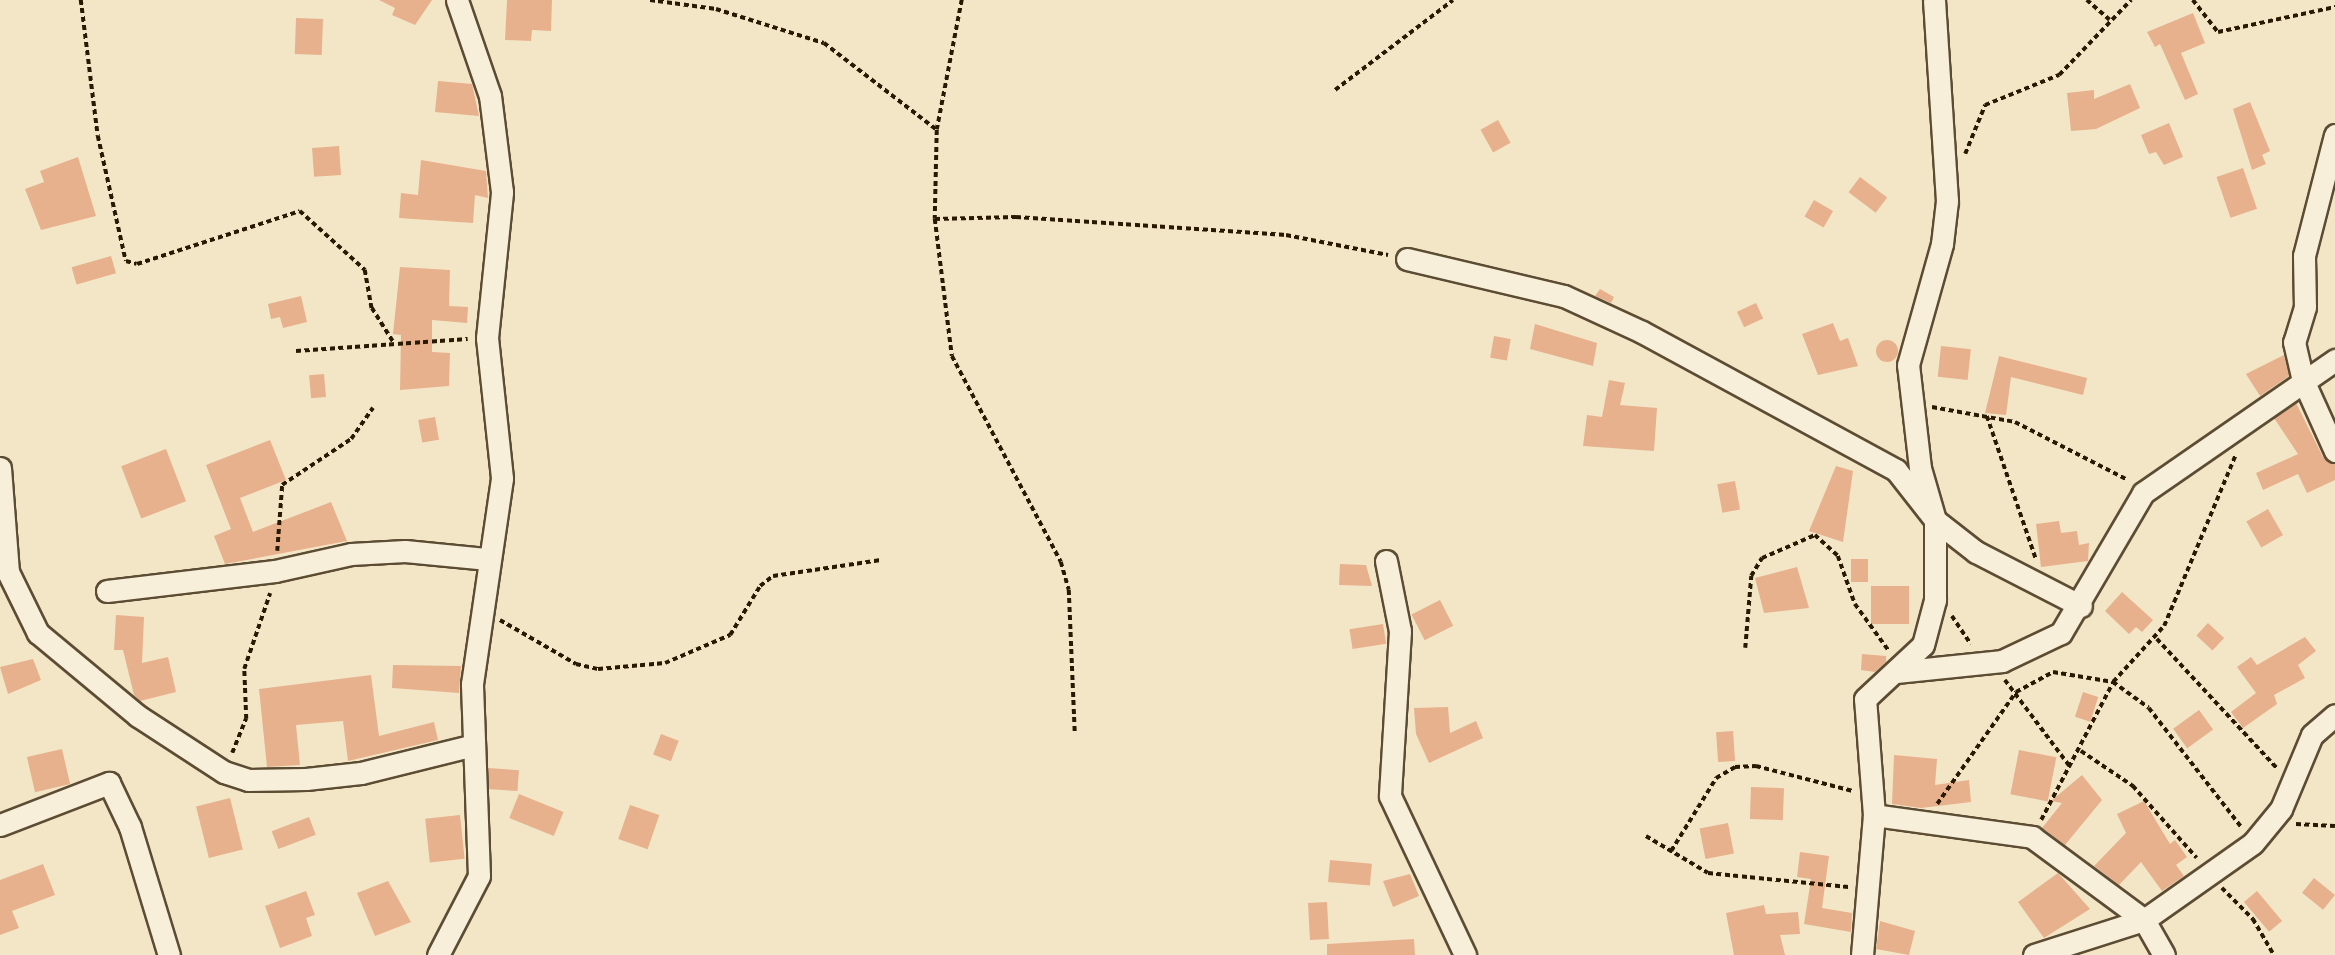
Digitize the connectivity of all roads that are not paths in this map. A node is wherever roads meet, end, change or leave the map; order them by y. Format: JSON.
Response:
{"nodes":[{"id":1,"x":457,"y":0,"type":"edge"},
{"id":2,"x":1934,"y":0,"type":"edge"},
{"id":3,"x":2335,"y":135,"type":"edge"},
{"id":4,"x":1407,"y":259,"type":"road end"},
{"id":5,"x":2335,"y":360,"type":"edge"},
{"id":6,"x":2302,"y":380,"type":"junction"},
{"id":7,"x":2335,"y":451,"type":"edge"},
{"id":8,"x":0,"y":468,"type":"edge"},
{"id":9,"x":1935,"y":520,"type":"junction"},
{"id":10,"x":486,"y":559,"type":"junction"},
{"id":11,"x":1386,"y":561,"type":"dead end"},
{"id":12,"x":107,"y":591,"type":"dead end"},
{"id":13,"x":2081,"y":606,"type":"junction"},
{"id":14,"x":1900,"y":668,"type":"junction"},
{"id":15,"x":2335,"y":715,"type":"edge"},
{"id":16,"x":474,"y":746,"type":"junction"},
{"id":17,"x":1873,"y":806,"type":"junction"},
{"id":18,"x":0,"y":825,"type":"edge"},
{"id":19,"x":2144,"y":920,"type":"junction"},
{"id":20,"x":169,"y":955,"type":"edge"},
{"id":21,"x":438,"y":955,"type":"edge"},
{"id":22,"x":1465,"y":955,"type":"edge"},
{"id":23,"x":1862,"y":955,"type":"edge"},
{"id":24,"x":2034,"y":955,"type":"edge"},
{"id":25,"x":2164,"y":955,"type":"edge"}],
"edges":[{"from":1,"to":10,"type":"street"},
{"from":2,"to":9,"type":"street"},
{"from":3,"to":6,"type":"street"},
{"from":4,"to":9,"type":"street"},
{"from":5,"to":6,"type":"street"},
{"from":6,"to":7,"type":"street"},
{"from":6,"to":13,"type":"street"},
{"from":8,"to":16,"type":"street"},
{"from":9,"to":13,"type":"street"},
{"from":9,"to":14,"type":"street"},
{"from":10,"to":12,"type":"street"},
{"from":10,"to":16,"type":"street"},
{"from":11,"to":22,"type":"street"},
{"from":13,"to":14,"type":"street"},
{"from":14,"to":17,"type":"street"},
{"from":15,"to":19,"type":"street"},
{"from":16,"to":21,"type":"street"},
{"from":17,"to":19,"type":"street"},
{"from":17,"to":23,"type":"street"},
{"from":18,"to":20,"type":"street"},
{"from":19,"to":24,"type":"street"},
{"from":19,"to":25,"type":"street"}]}
